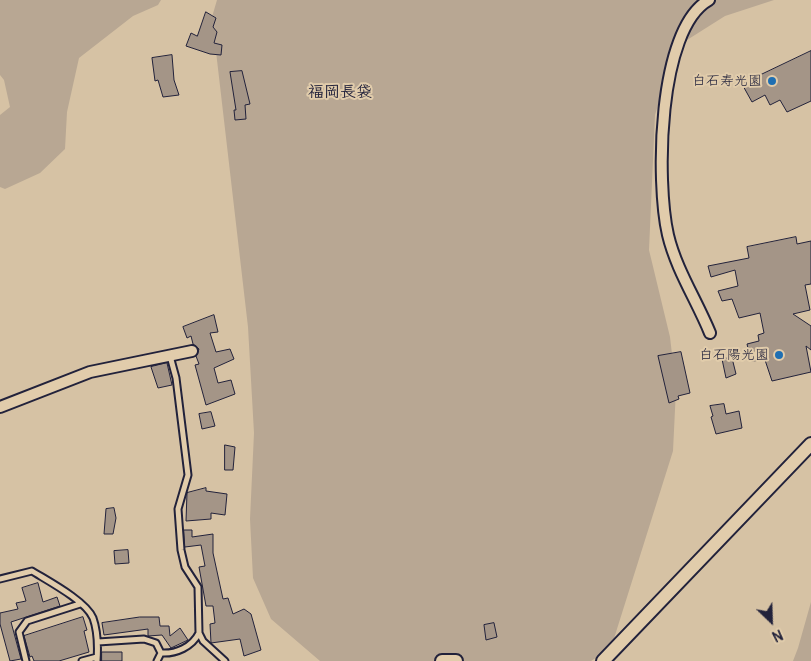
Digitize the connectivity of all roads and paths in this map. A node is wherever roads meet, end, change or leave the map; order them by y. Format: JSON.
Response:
{"nodes":[{"id":1,"x":708,"y":0,"type":"edge"},
{"id":2,"x":710,"y":333,"type":"dead end"},
{"id":3,"x":192,"y":351,"type":"dead end"},
{"id":4,"x":170,"y":356,"type":"junction"},
{"id":5,"x":0,"y":407,"type":"edge"},
{"id":6,"x":811,"y":444,"type":"edge"},
{"id":7,"x":0,"y":579,"type":"edge"},
{"id":8,"x":80,"y":604,"type":"junction"},
{"id":9,"x":199,"y":633,"type":"junction"},
{"id":10,"x":98,"y":642,"type":"junction"},
{"id":11,"x":161,"y":654,"type":"junction"},
{"id":12,"x":97,"y":659,"type":"edge"},
{"id":13,"x":26,"y":661,"type":"edge"},
{"id":14,"x":82,"y":661,"type":"edge"},
{"id":15,"x":157,"y":661,"type":"edge"},
{"id":16,"x":225,"y":661,"type":"edge"},
{"id":17,"x":442,"y":661,"type":"edge"},
{"id":18,"x":456,"y":661,"type":"edge"},
{"id":19,"x":603,"y":661,"type":"edge"}],
"edges":[{"from":1,"to":2,"type":"street"},
{"from":3,"to":4,"type":"street"},
{"from":4,"to":5,"type":"street"},
{"from":4,"to":9,"type":"lane"},
{"from":6,"to":19,"type":"street"},
{"from":7,"to":8,"type":"lane"},
{"from":8,"to":10,"type":"lane"},
{"from":8,"to":13,"type":"lane"},
{"from":9,"to":11,"type":"lane"},
{"from":9,"to":16,"type":"lane"},
{"from":10,"to":11,"type":"lane"},
{"from":10,"to":12,"type":"lane"},
{"from":11,"to":15,"type":"lane"},
{"from":12,"to":14,"type":"lane"},
{"from":17,"to":18,"type":"street"}]}
